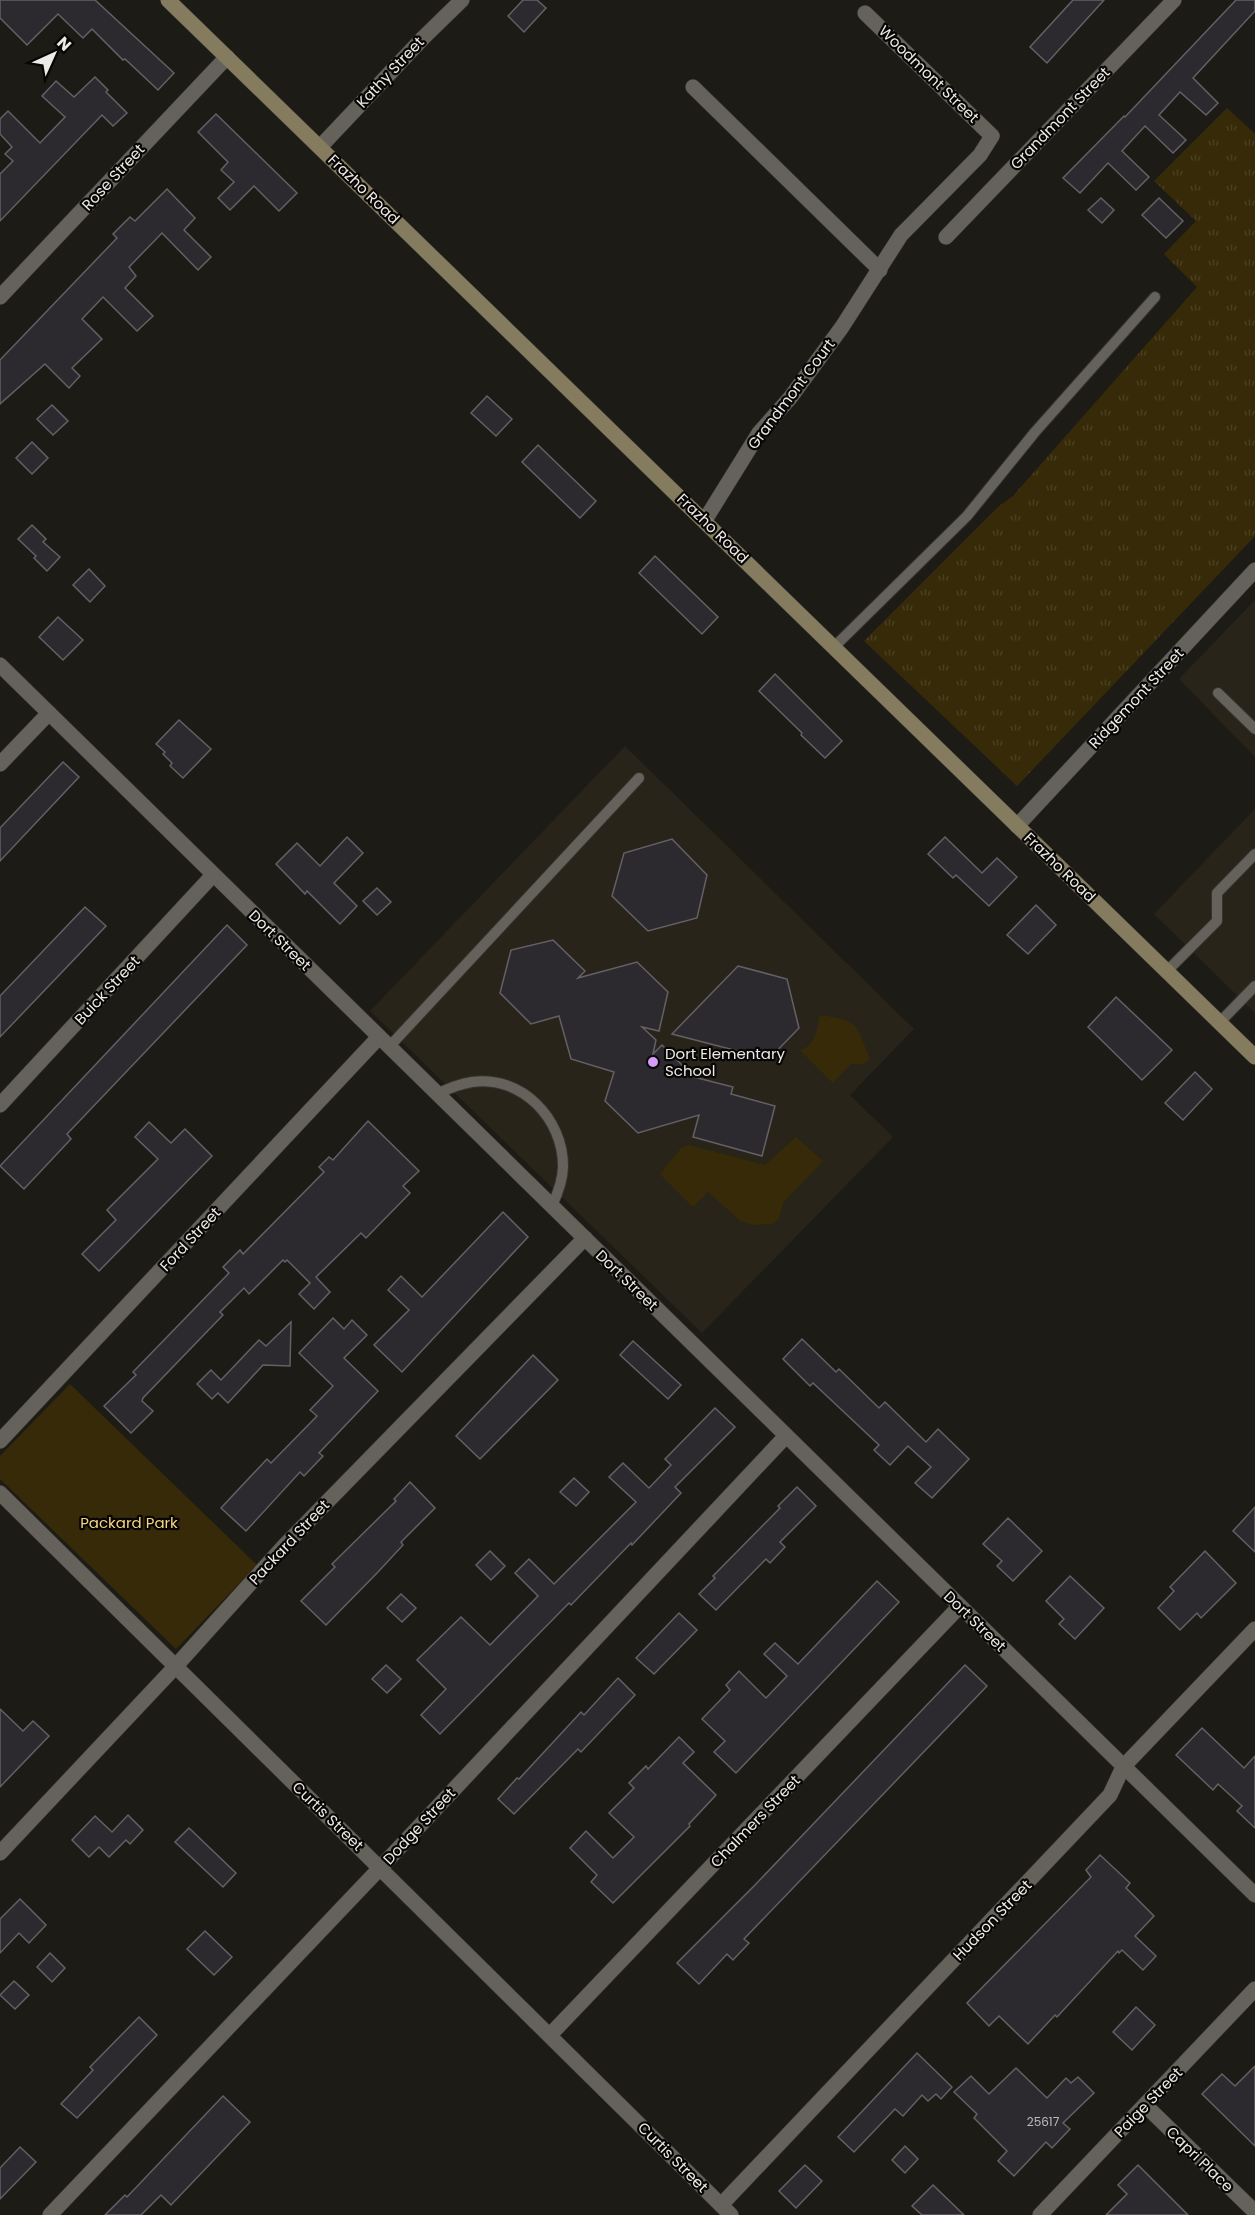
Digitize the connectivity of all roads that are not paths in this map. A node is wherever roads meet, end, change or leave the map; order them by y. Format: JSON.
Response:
{"nodes":[{"id":1,"x":168,"y":0,"type":"edge"},
{"id":2,"x":462,"y":0,"type":"edge"},
{"id":3,"x":1174,"y":0,"type":"edge"},
{"id":4,"x":865,"y":12,"type":"dead end"},
{"id":5,"x":227,"y":57,"type":"junction"},
{"id":6,"x":693,"y":87,"type":"dead end"},
{"id":7,"x":992,"y":136,"type":"joint"},
{"id":8,"x":320,"y":147,"type":"junction"},
{"id":9,"x":946,"y":237,"type":"dead end"},
{"id":10,"x":880,"y":270,"type":"junction"},
{"id":11,"x":0,"y":297,"type":"edge"},
{"id":12,"x":1155,"y":297,"type":"dead end"},
{"id":13,"x":705,"y":520,"type":"junction"},
{"id":14,"x":1255,"y":570,"type":"edge"},
{"id":15,"x":834,"y":647,"type":"junction"},
{"id":16,"x":0,"y":665,"type":"edge"},
{"id":17,"x":1218,"y":693,"type":"dead end"},
{"id":18,"x":49,"y":713,"type":"junction"},
{"id":19,"x":1255,"y":729,"type":"edge"},
{"id":20,"x":0,"y":764,"type":"edge"},
{"id":21,"x":639,"y":777,"type":"dead end"},
{"id":22,"x":1017,"y":826,"type":"junction"},
{"id":23,"x":1255,"y":854,"type":"edge"},
{"id":24,"x":213,"y":874,"type":"junction"},
{"id":25,"x":1167,"y":971,"type":"junction"},
{"id":26,"x":1255,"y":986,"type":"edge"},
{"id":27,"x":1220,"y":1022,"type":"junction"},
{"id":28,"x":384,"y":1042,"type":"junction"},
{"id":29,"x":1255,"y":1057,"type":"edge"},
{"id":30,"x":437,"y":1094,"type":"junction"},
{"id":31,"x":0,"y":1105,"type":"edge"},
{"id":32,"x":552,"y":1206,"type":"junction"},
{"id":33,"x":585,"y":1238,"type":"junction"},
{"id":34,"x":786,"y":1436,"type":"junction"},
{"id":35,"x":0,"y":1441,"type":"edge"},
{"id":36,"x":0,"y":1493,"type":"edge"},
{"id":37,"x":960,"y":1606,"type":"junction"},
{"id":38,"x":1255,"y":1629,"type":"edge"},
{"id":39,"x":175,"y":1667,"type":"junction"},
{"id":40,"x":1123,"y":1767,"type":"junction"},
{"id":41,"x":0,"y":1852,"type":"edge"},
{"id":42,"x":381,"y":1867,"type":"junction"},
{"id":43,"x":1255,"y":1895,"type":"edge"},
{"id":44,"x":1255,"y":1989,"type":"edge"},
{"id":45,"x":550,"y":2035,"type":"junction"},
{"id":46,"x":1145,"y":2105,"type":"junction"},
{"id":47,"x":726,"y":2210,"type":"edge"},
{"id":48,"x":1255,"y":2212,"type":"edge"},
{"id":49,"x":50,"y":2215,"type":"edge"},
{"id":50,"x":1040,"y":2215,"type":"edge"}],
"edges":[{"from":1,"to":5,"type":"street","name":"Frazho Road"},
{"from":2,"to":8,"type":"street","name":"Kathy Street"},
{"from":3,"to":9,"type":"street","name":"Grandmont Street"},
{"from":4,"to":7,"type":"street","name":"Woodmont Street"},
{"from":5,"to":8,"type":"street","name":"Frazho Road"},
{"from":5,"to":11,"type":"street","name":"Rose Street"},
{"from":6,"to":10,"type":"street"},
{"from":7,"to":10,"type":"street","name":"Grandmont Court"},
{"from":8,"to":13,"type":"street","name":"Frazho Road"},
{"from":10,"to":13,"type":"street","name":"Grandmont Court"},
{"from":12,"to":15,"type":"lane"},
{"from":13,"to":15,"type":"street","name":"Frazho Road"},
{"from":14,"to":22,"type":"street","name":"Ridgemont Street"},
{"from":15,"to":22,"type":"street","name":"Frazho Road"},
{"from":16,"to":18,"type":"street","name":"Dort Street"},
{"from":17,"to":19,"type":"lane"},
{"from":18,"to":20,"type":"street"},
{"from":18,"to":24,"type":"street","name":"Dort Street"},
{"from":21,"to":28,"type":"lane"},
{"from":22,"to":25,"type":"street","name":"Frazho Road"},
{"from":23,"to":25,"type":"lane"},
{"from":24,"to":28,"type":"street","name":"Dort Street"},
{"from":24,"to":31,"type":"street","name":"Buick Street"},
{"from":25,"to":27,"type":"street","name":"Frazho Road"},
{"from":26,"to":27,"type":"lane"},
{"from":27,"to":29,"type":"street","name":"Frazho Road"},
{"from":28,"to":30,"type":"street","name":"Dort Street"},
{"from":28,"to":35,"type":"street","name":"Ford Street"},
{"from":30,"to":32,"type":"street","name":"Dort Street"},
{"from":30,"to":32,"type":"lane"},
{"from":32,"to":33,"type":"street","name":"Dort Street"},
{"from":33,"to":34,"type":"street","name":"Dort Street"},
{"from":33,"to":39,"type":"street","name":"Packard Street"},
{"from":34,"to":37,"type":"street","name":"Dort Street"},
{"from":34,"to":42,"type":"street","name":"Dodge Street"},
{"from":36,"to":39,"type":"street","name":"Curtis Street"},
{"from":37,"to":40,"type":"street","name":"Dort Street"},
{"from":37,"to":45,"type":"street","name":"Chalmers Street"},
{"from":38,"to":40,"type":"street","name":"Hudson Street"},
{"from":39,"to":41,"type":"street","name":"Packard Street"},
{"from":39,"to":42,"type":"street","name":"Curtis Street"},
{"from":40,"to":43,"type":"street","name":"Dort Street"},
{"from":40,"to":47,"type":"street","name":"Hudson Street"},
{"from":42,"to":45,"type":"street","name":"Curtis Street"},
{"from":42,"to":49,"type":"street","name":"Dodge Street"},
{"from":44,"to":46,"type":"street","name":"Paige Street"},
{"from":45,"to":47,"type":"street","name":"Curtis Street"},
{"from":46,"to":48,"type":"street","name":"Capri Place"},
{"from":46,"to":50,"type":"street","name":"Paige Street"}]}
